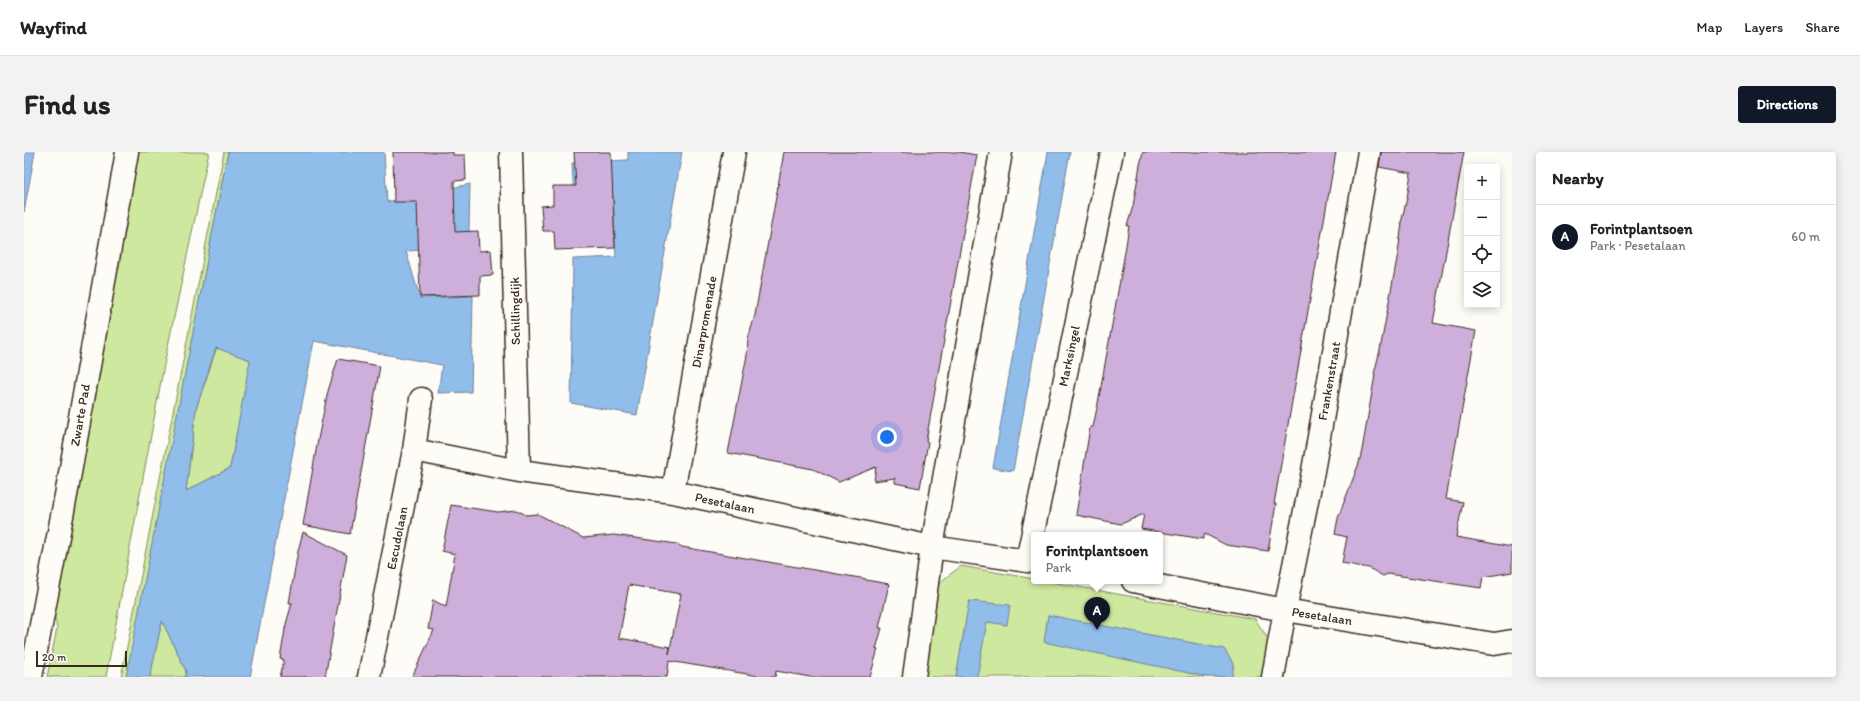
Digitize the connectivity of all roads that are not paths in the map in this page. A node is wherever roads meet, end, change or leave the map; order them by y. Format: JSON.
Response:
{"nodes":[{"id":1,"x":128,"y":152,"type":"edge"},
{"id":2,"x":511,"y":152,"type":"edge"},
{"id":3,"x":734,"y":152,"type":"edge"},
{"id":4,"x":1001,"y":152,"type":"edge"},
{"id":5,"x":1112,"y":152,"type":"edge"},
{"id":6,"x":1369,"y":152,"type":"edge"},
{"id":7,"x":421,"y":399,"type":"dead end"},
{"id":8,"x":414,"y":450,"type":"junction"},
{"id":9,"x":519,"y":471,"type":"junction"},
{"id":10,"x":673,"y":492,"type":"junction"},
{"id":11,"x":1036,"y":532,"type":"edge"},
{"id":12,"x":932,"y":547,"type":"junction"},
{"id":13,"x":1030,"y":561,"type":"edge"},
{"id":14,"x":1149,"y":584,"type":"edge"},
{"id":15,"x":1285,"y":610,"type":"junction"},
{"id":16,"x":1512,"y":641,"type":"edge"},
{"id":17,"x":31,"y":677,"type":"edge"},
{"id":18,"x":370,"y":677,"type":"edge"},
{"id":19,"x":914,"y":677,"type":"edge"},
{"id":20,"x":1273,"y":677,"type":"edge"}],
"edges":[{"from":1,"to":17,"type":"street","name":"Zwarte Pad"},
{"from":2,"to":9,"type":"street","name":"Schillingdijk"},
{"from":3,"to":10,"type":"street","name":"Dinarpromenade"},
{"from":4,"to":12,"type":"street"},
{"from":5,"to":11,"type":"street","name":"Marksingel"},
{"from":6,"to":15,"type":"street","name":"Frankenstraat"},
{"from":7,"to":8,"type":"street","name":"Escudolaan"},
{"from":8,"to":9,"type":"street","name":"Pesetalaan"},
{"from":8,"to":18,"type":"street","name":"Escudolaan"},
{"from":9,"to":10,"type":"street","name":"Pesetalaan"},
{"from":10,"to":12,"type":"street","name":"Pesetalaan"},
{"from":12,"to":13,"type":"street","name":"Pesetalaan"},
{"from":12,"to":19,"type":"street"},
{"from":14,"to":15,"type":"street","name":"Pesetalaan"},
{"from":15,"to":16,"type":"street","name":"Pesetalaan"},
{"from":15,"to":20,"type":"street","name":"Frankenstraat"}]}
